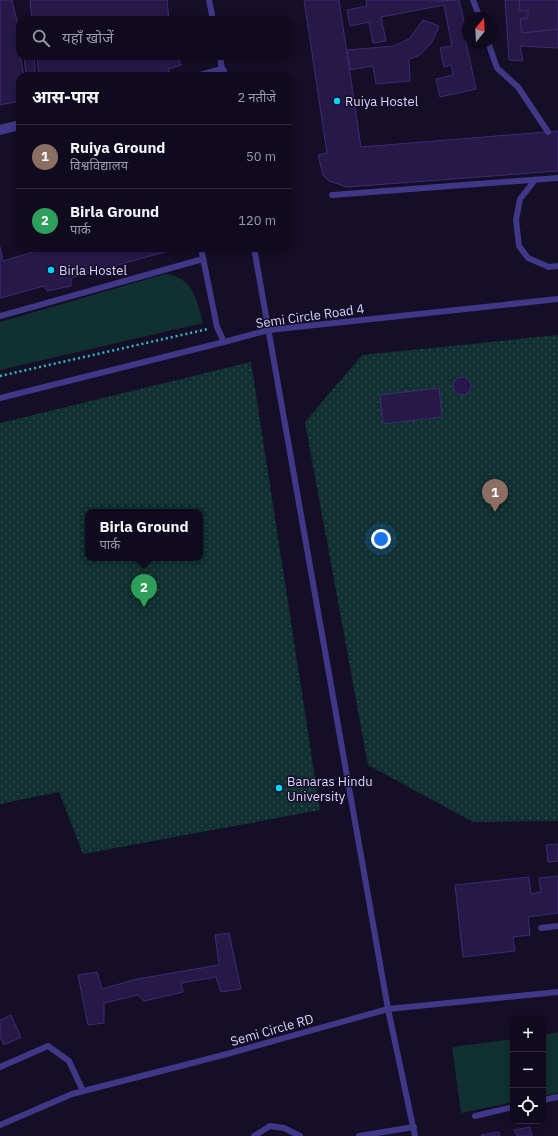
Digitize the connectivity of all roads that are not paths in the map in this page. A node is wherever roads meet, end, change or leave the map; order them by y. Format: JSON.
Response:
{"nodes":[{"id":1,"x":210,"y":0,"type":"edge"},
{"id":2,"x":473,"y":0,"type":"edge"},
{"id":3,"x":478,"y":12,"type":"edge"},
{"id":4,"x":212,"y":16,"type":"edge"},
{"id":5,"x":490,"y":48,"type":"edge"},
{"id":6,"x":221,"y":60,"type":"edge"},
{"id":7,"x":223,"y":72,"type":"edge"},
{"id":8,"x":16,"y":125,"type":"edge"},
{"id":9,"x":0,"y":130,"type":"edge"},
{"id":10,"x":548,"y":132,"type":"dead end"},
{"id":11,"x":550,"y":172,"type":"dead end"},
{"id":12,"x":558,"y":178,"type":"edge"},
{"id":13,"x":551,"y":179,"type":"junction"},
{"id":14,"x":535,"y":180,"type":"junction"},
{"id":15,"x":332,"y":195,"type":"dead end"},
{"id":16,"x":202,"y":252,"type":"edge"},
{"id":17,"x":255,"y":252,"type":"edge"},
{"id":18,"x":203,"y":258,"type":"junction"},
{"id":19,"x":558,"y":266,"type":"edge"},
{"id":20,"x":558,"y":299,"type":"edge"},
{"id":21,"x":0,"y":316,"type":"edge"},
{"id":22,"x":269,"y":330,"type":"junction"},
{"id":23,"x":224,"y":342,"type":"junction"},
{"id":24,"x":0,"y":398,"type":"edge"},
{"id":25,"x":558,"y":926,"type":"edge"},
{"id":26,"x":541,"y":928,"type":"dead end"},
{"id":27,"x":558,"y":992,"type":"edge"},
{"id":28,"x":388,"y":1009,"type":"junction"},
{"id":29,"x":0,"y":1067,"type":"edge"},
{"id":30,"x":84,"y":1091,"type":"junction"},
{"id":31,"x":558,"y":1097,"type":"edge"},
{"id":32,"x":546,"y":1099,"type":"edge"},
{"id":33,"x":510,"y":1108,"type":"edge"},
{"id":34,"x":475,"y":1116,"type":"dead end"},
{"id":35,"x":0,"y":1125,"type":"edge"},
{"id":36,"x":414,"y":1127,"type":"junction"},
{"id":37,"x":254,"y":1136,"type":"edge"},
{"id":38,"x":300,"y":1136,"type":"edge"},
{"id":39,"x":359,"y":1136,"type":"edge"},
{"id":40,"x":415,"y":1136,"type":"edge"}],
"edges":[{"from":1,"to":4,"type":"lane"},
{"from":2,"to":3,"type":"lane"},
{"from":5,"to":10,"type":"lane"},
{"from":6,"to":7,"type":"lane"},
{"from":8,"to":9,"type":"street"},
{"from":11,"to":13,"type":"lane"},
{"from":12,"to":13,"type":"lane"},
{"from":13,"to":14,"type":"lane"},
{"from":14,"to":15,"type":"lane"},
{"from":14,"to":19,"type":"lane"},
{"from":16,"to":18,"type":"lane"},
{"from":17,"to":22,"type":"lane"},
{"from":18,"to":21,"type":"lane"},
{"from":18,"to":23,"type":"lane"},
{"from":20,"to":22,"type":"lane","name":"Semi Circle Road 4"},
{"from":22,"to":23,"type":"lane","name":"Semi Circle Road 4"},
{"from":22,"to":28,"type":"lane"},
{"from":23,"to":24,"type":"lane","name":"Semi Circle Road 4"},
{"from":25,"to":26,"type":"lane"},
{"from":27,"to":28,"type":"lane","name":"Semi Circle RD"},
{"from":28,"to":30,"type":"lane","name":"Semi Circle RD"},
{"from":28,"to":36,"type":"lane"},
{"from":29,"to":30,"type":"lane"},
{"from":30,"to":35,"type":"lane","name":"Semi Circle RD"},
{"from":31,"to":32,"type":"lane"},
{"from":33,"to":34,"type":"lane"},
{"from":36,"to":39,"type":"lane"},
{"from":36,"to":40,"type":"lane"},
{"from":37,"to":38,"type":"lane"}]}
